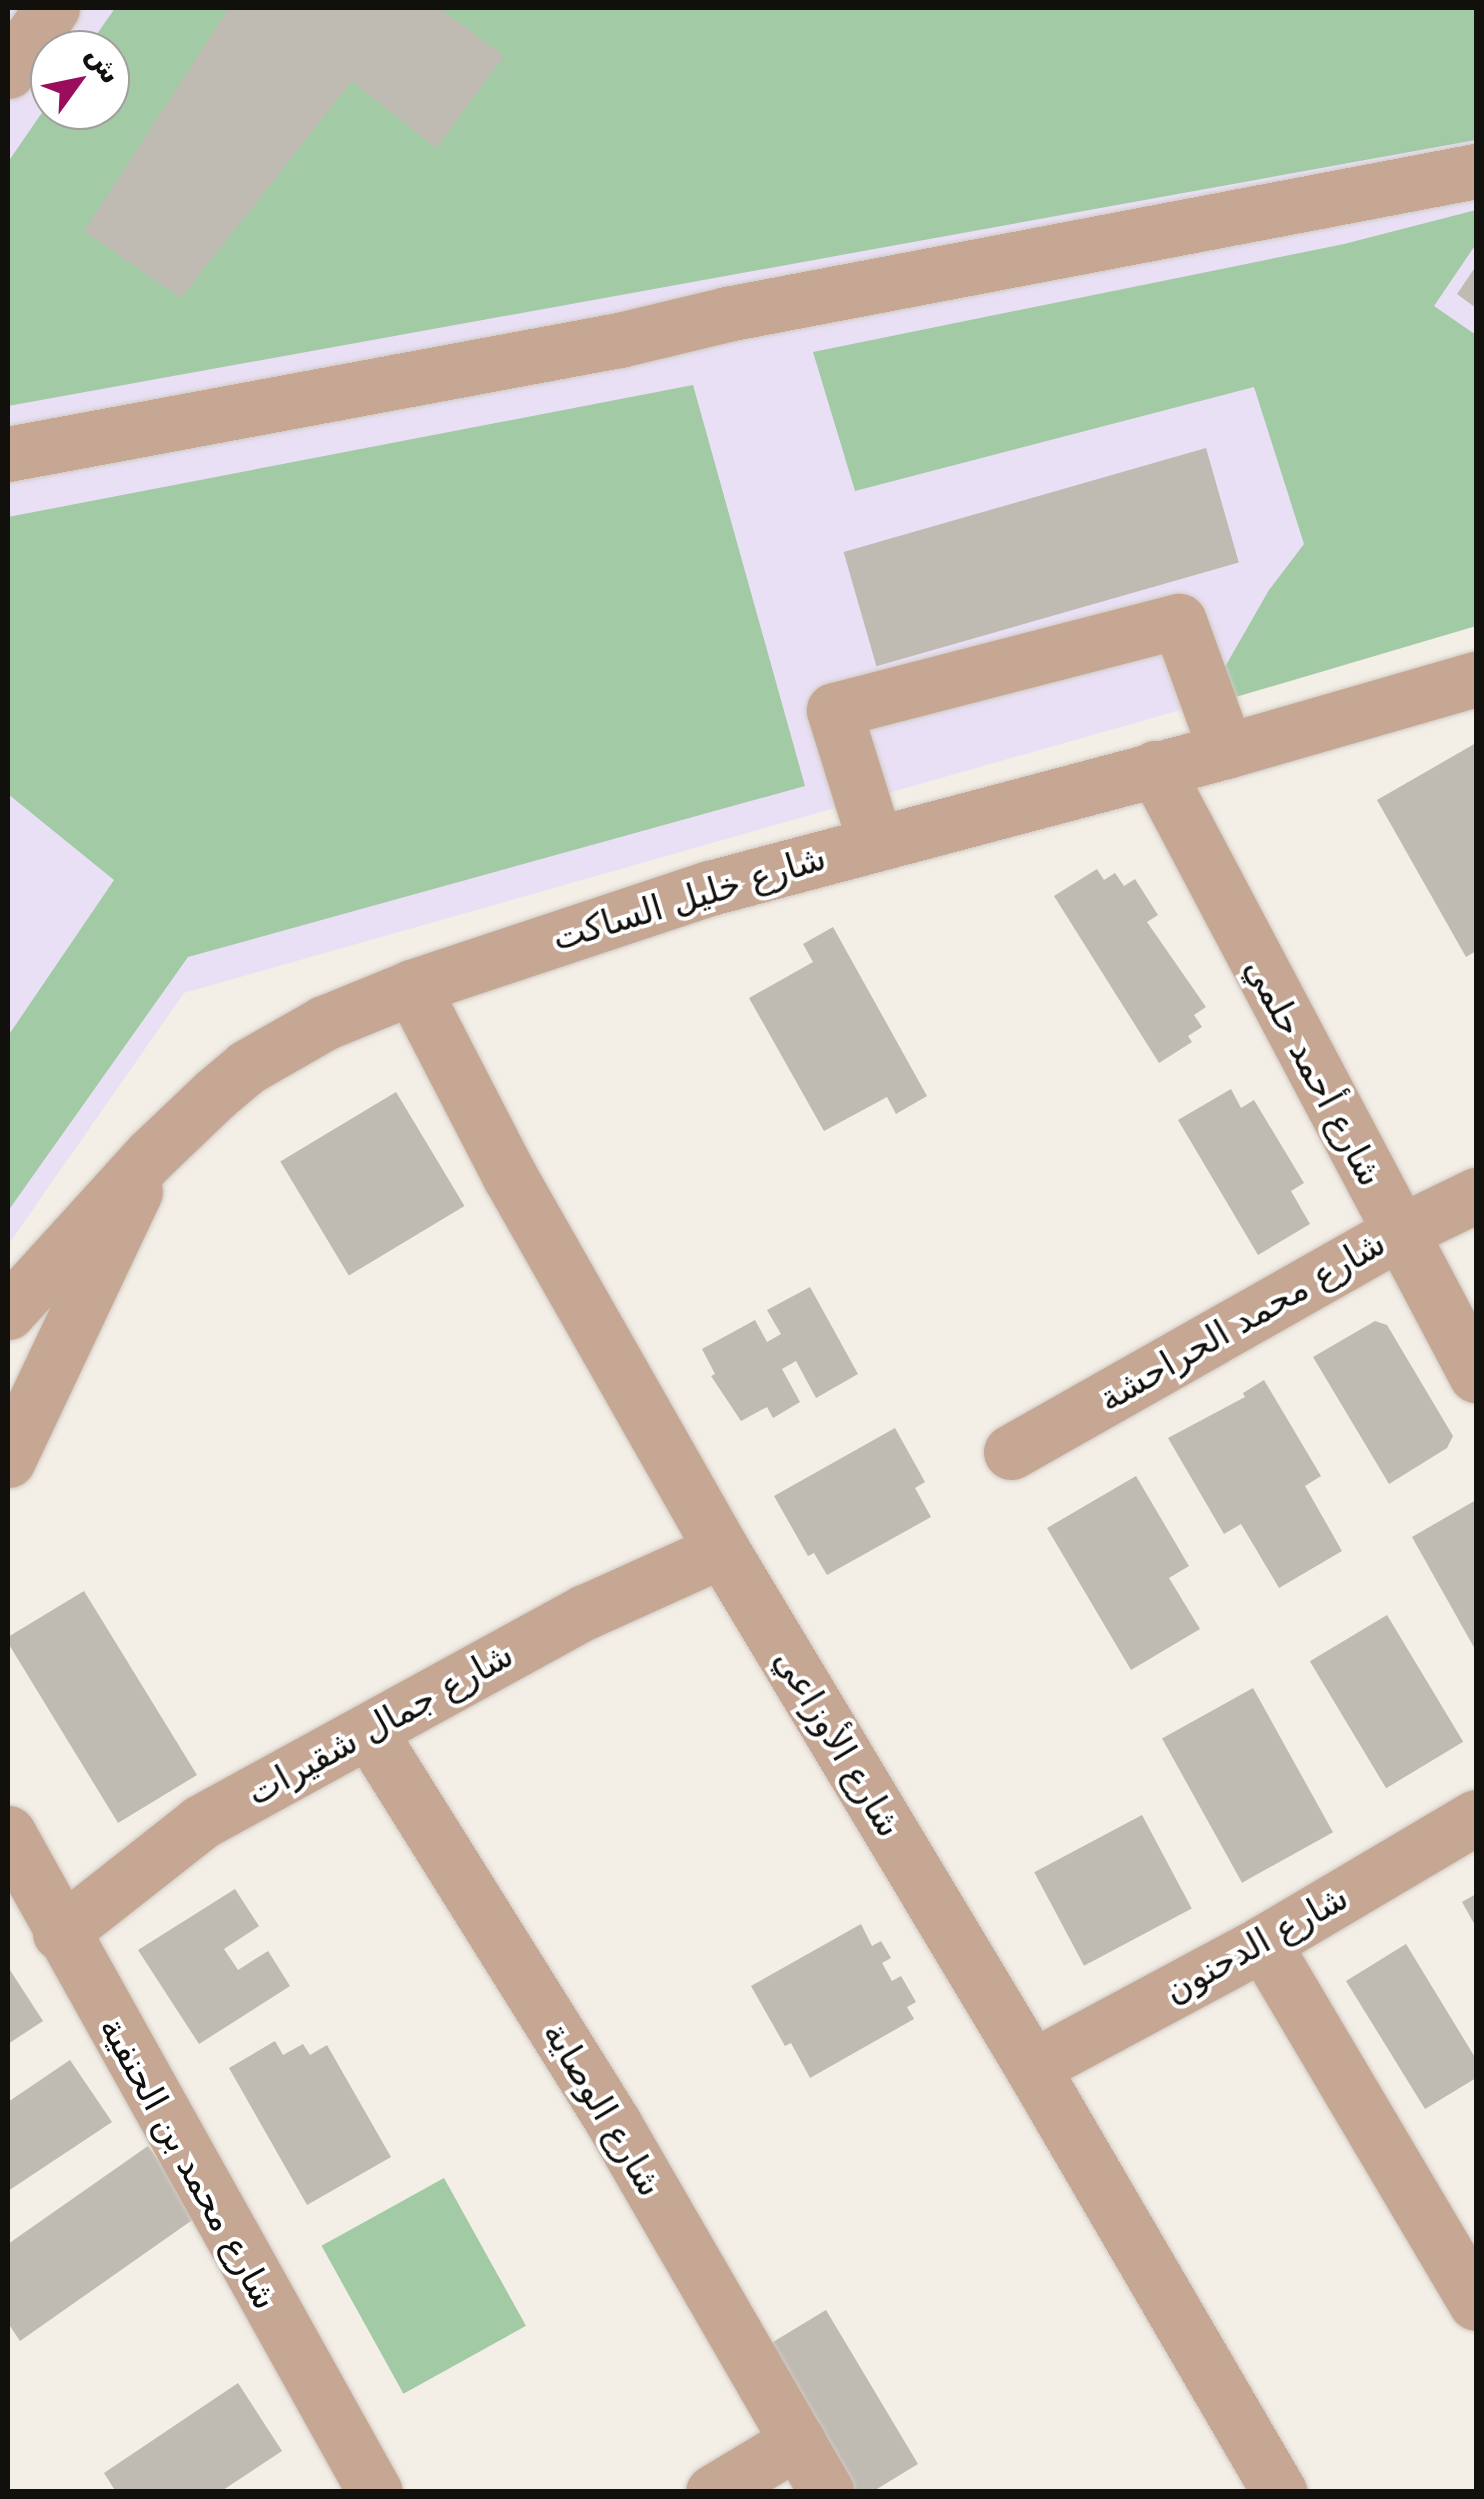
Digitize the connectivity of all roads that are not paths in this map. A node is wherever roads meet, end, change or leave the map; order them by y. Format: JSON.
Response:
{"nodes":[{"id":1,"x":52,"y":8,"type":"edge"},
{"id":2,"x":9,"y":64,"type":"edge"},
{"id":3,"x":1476,"y":171,"type":"edge"},
{"id":4,"x":8,"y":454,"type":"edge"},
{"id":5,"x":1476,"y":679,"type":"edge"},
{"id":6,"x":1226,"y":751,"type":"junction"},
{"id":7,"x":1155,"y":768,"type":"junction"},
{"id":8,"x":875,"y":842,"type":"junction"},
{"id":9,"x":412,"y":987,"type":"junction"},
{"id":10,"x":150,"y":1156,"type":"junction"},
{"id":11,"x":1476,"y":1196,"type":"edge"},
{"id":12,"x":1398,"y":1232,"type":"junction"},
{"id":13,"x":8,"y":1312,"type":"edge"},
{"id":14,"x":1476,"y":1374,"type":"edge"},
{"id":15,"x":1011,"y":1452,"type":"dead end"},
{"id":16,"x":8,"y":1460,"type":"edge"},
{"id":17,"x":722,"y":1550,"type":"junction"},
{"id":18,"x":370,"y":1732,"type":"junction"},
{"id":19,"x":1476,"y":1817,"type":"edge"},
{"id":20,"x":8,"y":1833,"type":"edge"},
{"id":21,"x":60,"y":1933,"type":"junction"},
{"id":22,"x":1263,"y":1943,"type":"junction"},
{"id":23,"x":1032,"y":2066,"type":"junction"},
{"id":24,"x":1476,"y":2303,"type":"edge"},
{"id":25,"x":798,"y":2441,"type":"junction"},
{"id":26,"x":374,"y":2492,"type":"edge"},
{"id":27,"x":713,"y":2492,"type":"edge"},
{"id":28,"x":828,"y":2492,"type":"edge"},
{"id":29,"x":1279,"y":2492,"type":"edge"}],
"edges":[{"from":1,"to":2,"type":"street"},
{"from":3,"to":4,"type":"street"},
{"from":5,"to":6,"type":"street","name":"شارع خليل الساكت"},
{"from":6,"to":7,"type":"street","name":"شارع خليل الساكت"},
{"from":6,"to":8,"type":"street"},
{"from":7,"to":8,"type":"street","name":"شارع خليل الساكت"},
{"from":7,"to":12,"type":"street","name":"شارع أحمد حلمي"},
{"from":8,"to":9,"type":"street","name":"شارع خليل الساكت"},
{"from":9,"to":10,"type":"street","name":"شارع خليل الساكت"},
{"from":9,"to":17,"type":"street","name":"شارع الأوزاعي"},
{"from":10,"to":13,"type":"street","name":"شارع خليل الساكت"},
{"from":10,"to":16,"type":"street"},
{"from":11,"to":12,"type":"street","name":"شارع محمد الحراحشة"},
{"from":12,"to":14,"type":"street","name":"شارع أحمد حلمي"},
{"from":12,"to":15,"type":"street","name":"شارع محمد الحراحشة"},
{"from":17,"to":18,"type":"street","name":"شارع جمال شقيرات"},
{"from":17,"to":23,"type":"street","name":"شارع الأوزاعي"},
{"from":18,"to":21,"type":"street","name":"شارع جمال شقيرات"},
{"from":18,"to":25,"type":"street","name":"شارع الوصاية"},
{"from":19,"to":22,"type":"street","name":"شارع الدحنون"},
{"from":20,"to":21,"type":"street","name":"شارع محمد بن الحنفية"},
{"from":21,"to":26,"type":"street","name":"شارع محمد بن الحنفية"},
{"from":22,"to":23,"type":"street","name":"شارع الدحنون"},
{"from":22,"to":24,"type":"street"},
{"from":23,"to":29,"type":"street","name":"شارع الأوزاعي"},
{"from":25,"to":27,"type":"street"},
{"from":25,"to":28,"type":"street","name":"شارع الوصاية"}]}
